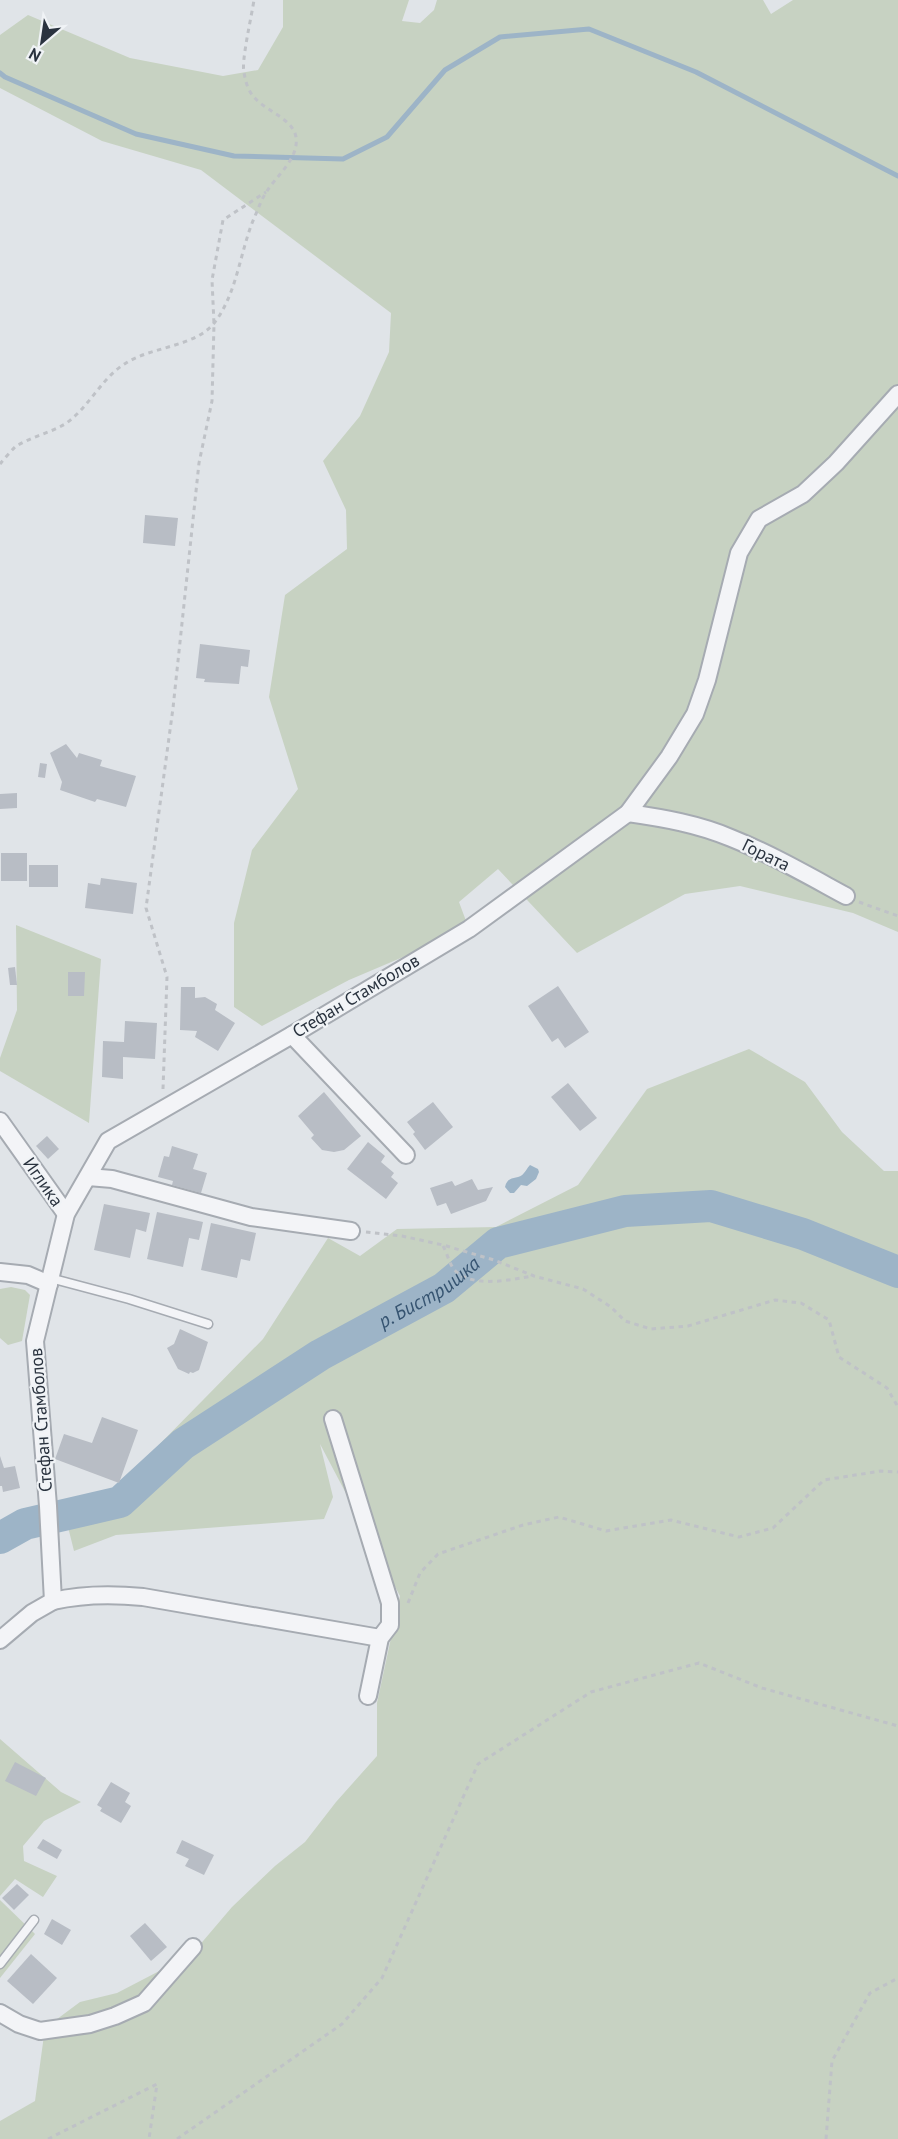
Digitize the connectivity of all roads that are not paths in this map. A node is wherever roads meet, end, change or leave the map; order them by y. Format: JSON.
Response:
{"nodes":[{"id":1,"x":898,"y":394,"type":"edge"},
{"id":2,"x":628,"y":813,"type":"junction"},
{"id":3,"x":846,"y":897,"type":"road end"},
{"id":4,"x":292,"y":1035,"type":"junction"},
{"id":5,"x":0,"y":1121,"type":"edge"},
{"id":6,"x":406,"y":1155,"type":"dead end"},
{"id":7,"x":87,"y":1177,"type":"junction"},
{"id":8,"x":66,"y":1214,"type":"junction"},
{"id":9,"x":351,"y":1231,"type":"road end"},
{"id":10,"x":0,"y":1272,"type":"edge"},
{"id":11,"x":50,"y":1281,"type":"junction"},
{"id":12,"x":208,"y":1324,"type":"dead end"},
{"id":13,"x":333,"y":1419,"type":"dead end"},
{"id":14,"x":52,"y":1601,"type":"junction"},
{"id":15,"x":380,"y":1638,"type":"junction"},
{"id":16,"x":0,"y":1640,"type":"edge"},
{"id":17,"x":369,"y":1696,"type":"dead end"},
{"id":18,"x":34,"y":1920,"type":"dead end"},
{"id":19,"x":193,"y":1947,"type":"dead end"},
{"id":20,"x":0,"y":1964,"type":"edge"},
{"id":21,"x":0,"y":2013,"type":"edge"}],
"edges":[{"from":1,"to":2,"type":"street","name":"Стефан Стамболов"},
{"from":2,"to":3,"type":"street","name":"Гората"},
{"from":2,"to":4,"type":"street","name":"Стефан Стамболов"},
{"from":4,"to":6,"type":"street"},
{"from":4,"to":7,"type":"street","name":"Стефан Стамболов"},
{"from":5,"to":8,"type":"street","name":"Иглика"},
{"from":7,"to":8,"type":"street","name":"Стефан Стамболов"},
{"from":7,"to":9,"type":"street"},
{"from":8,"to":11,"type":"street","name":"Стефан Стамболов"},
{"from":10,"to":11,"type":"street"},
{"from":11,"to":12,"type":"lane"},
{"from":11,"to":14,"type":"street","name":"Стефан Стамболов"},
{"from":13,"to":15,"type":"street"},
{"from":14,"to":15,"type":"street"},
{"from":14,"to":16,"type":"street"},
{"from":15,"to":17,"type":"street"},
{"from":18,"to":20,"type":"lane"},
{"from":19,"to":21,"type":"street"}]}
